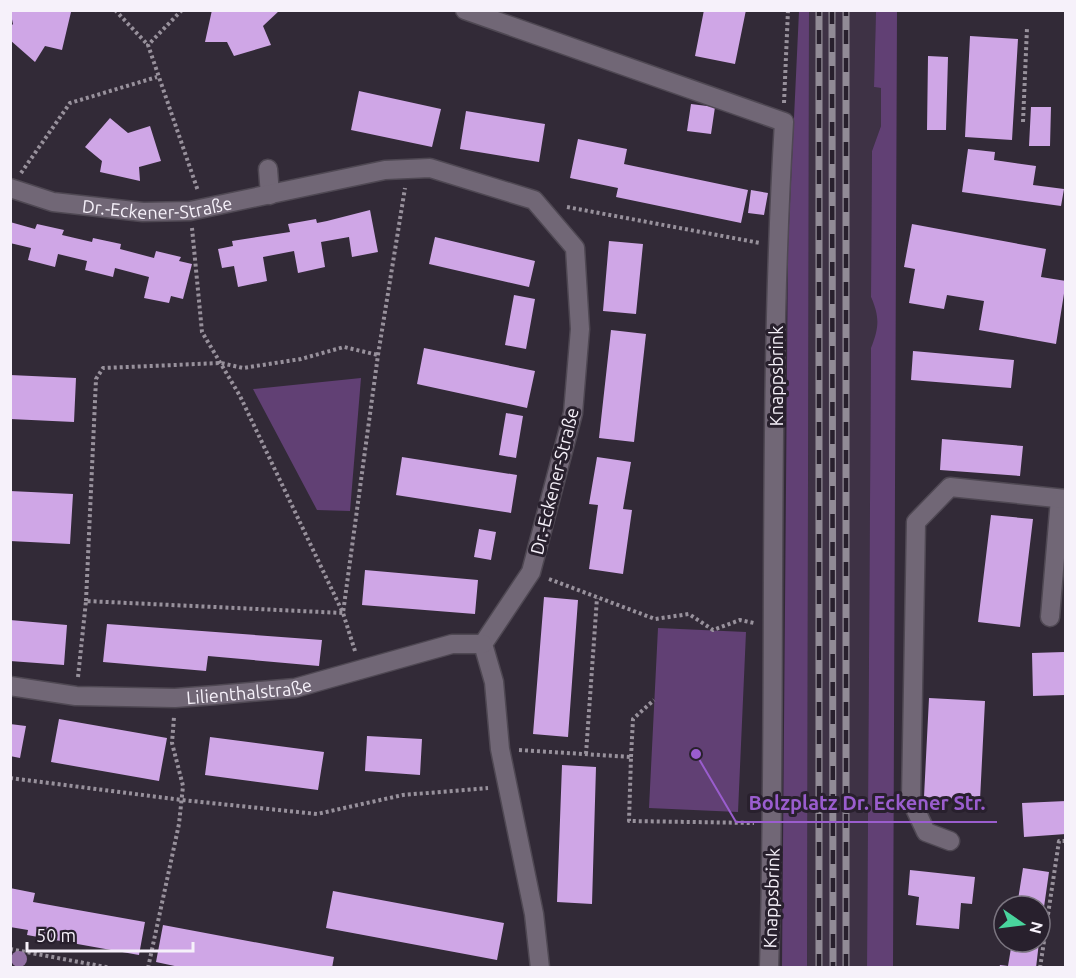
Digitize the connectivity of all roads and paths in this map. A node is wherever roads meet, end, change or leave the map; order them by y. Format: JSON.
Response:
{"nodes":[{"id":1,"x":115,"y":10,"type":"edge"},
{"id":2,"x":182,"y":10,"type":"edge"},
{"id":3,"x":465,"y":10,"type":"edge"},
{"id":4,"x":788,"y":10,"type":"edge"},
{"id":5,"x":1027,"y":28,"type":"dead end"},
{"id":6,"x":148,"y":45,"type":"junction"},
{"id":7,"x":157,"y":77,"type":"junction"},
{"id":8,"x":784,"y":122,"type":"junction"},
{"id":9,"x":1023,"y":122,"type":"dead end"},
{"id":10,"x":267,"y":169,"type":"dead end"},
{"id":11,"x":408,"y":169,"type":"junction"},
{"id":12,"x":14,"y":183,"type":"edge"},
{"id":13,"x":270,"y":195,"type":"junction"},
{"id":14,"x":534,"y":200,"type":"junction"},
{"id":15,"x":197,"y":209,"type":"junction"},
{"id":16,"x":776,"y":246,"type":"junction"},
{"id":17,"x":378,"y":355,"type":"junction"},
{"id":18,"x":221,"y":363,"type":"junction"},
{"id":19,"x":1063,"y":499,"type":"edge"},
{"id":20,"x":531,"y":572,"type":"junction"},
{"id":21,"x":597,"y":598,"type":"junction"},
{"id":22,"x":86,"y":600,"type":"junction"},
{"id":23,"x":343,"y":613,"type":"junction"},
{"id":24,"x":1050,"y":617,"type":"dead end"},
{"id":25,"x":774,"y":627,"type":"junction"},
{"id":26,"x":483,"y":645,"type":"junction"},
{"id":27,"x":362,"y":671,"type":"junction"},
{"id":28,"x":10,"y":686,"type":"edge"},
{"id":29,"x":76,"y":696,"type":"junction"},
{"id":30,"x":175,"y":698,"type":"junction"},
{"id":31,"x":654,"y":700,"type":"dead end"},
{"id":32,"x":500,"y":749,"type":"junction"},
{"id":33,"x":586,"y":754,"type":"junction"},
{"id":34,"x":631,"y":757,"type":"junction"},
{"id":35,"x":10,"y":778,"type":"edge"},
{"id":36,"x":506,"y":786,"type":"junction"},
{"id":37,"x":182,"y":800,"type":"junction"},
{"id":38,"x":773,"y":823,"type":"junction"},
{"id":39,"x":950,"y":841,"type":"dead end"},
{"id":40,"x":1065,"y":841,"type":"edge"},
{"id":41,"x":10,"y":949,"type":"edge"},
{"id":42,"x":111,"y":968,"type":"edge"},
{"id":43,"x":148,"y":968,"type":"edge"},
{"id":44,"x":540,"y":968,"type":"edge"},
{"id":45,"x":769,"y":968,"type":"edge"},
{"id":46,"x":1040,"y":968,"type":"edge"}],
"edges":[{"from":1,"to":6,"type":"path"},
{"from":2,"to":6,"type":"path"},
{"from":3,"to":8,"type":"street"},
{"from":4,"to":8,"type":"path"},
{"from":5,"to":9,"type":"path"},
{"from":6,"to":7,"type":"path"},
{"from":7,"to":12,"type":"path"},
{"from":7,"to":15,"type":"path"},
{"from":8,"to":16,"type":"street","name":"Knappsbrink"},
{"from":10,"to":13,"type":"street"},
{"from":11,"to":13,"type":"street","name":"Dr.-Eckener-Straße"},
{"from":11,"to":14,"type":"street","name":"Dr.-Eckener-Straße"},
{"from":11,"to":17,"type":"path"},
{"from":12,"to":15,"type":"street","name":"Dr.-Eckener-Straße"},
{"from":13,"to":15,"type":"street","name":"Dr.-Eckener-Straße"},
{"from":14,"to":16,"type":"path"},
{"from":14,"to":20,"type":"street","name":"Dr.-Eckener-Straße"},
{"from":15,"to":18,"type":"path"},
{"from":16,"to":25,"type":"street","name":"Knappsbrink"},
{"from":17,"to":18,"type":"path"},
{"from":17,"to":23,"type":"path"},
{"from":18,"to":22,"type":"path"},
{"from":18,"to":23,"type":"path"},
{"from":19,"to":24,"type":"street"},
{"from":19,"to":39,"type":"street"},
{"from":20,"to":21,"type":"path"},
{"from":20,"to":26,"type":"street","name":"Dr.-Eckener-Straße"},
{"from":21,"to":25,"type":"path"},
{"from":21,"to":33,"type":"path"},
{"from":22,"to":23,"type":"path"},
{"from":22,"to":29,"type":"path"},
{"from":23,"to":27,"type":"path"},
{"from":25,"to":38,"type":"street","name":"Knappsbrink"},
{"from":26,"to":27,"type":"street","name":"Lilienthalstraße"},
{"from":26,"to":32,"type":"street"},
{"from":27,"to":30,"type":"street","name":"Lilienthalstraße"},
{"from":28,"to":29,"type":"street","name":"Lilienthalstraße"},
{"from":29,"to":30,"type":"street","name":"Lilienthalstraße"},
{"from":30,"to":37,"type":"path"},
{"from":31,"to":34,"type":"path"},
{"from":32,"to":33,"type":"path"},
{"from":32,"to":36,"type":"street"},
{"from":33,"to":34,"type":"path"},
{"from":34,"to":38,"type":"path"},
{"from":35,"to":37,"type":"path"},
{"from":36,"to":37,"type":"path"},
{"from":36,"to":44,"type":"street"},
{"from":37,"to":43,"type":"path"},
{"from":38,"to":45,"type":"street","name":"Knappsbrink"},
{"from":40,"to":46,"type":"path"},
{"from":41,"to":42,"type":"path"}]}
